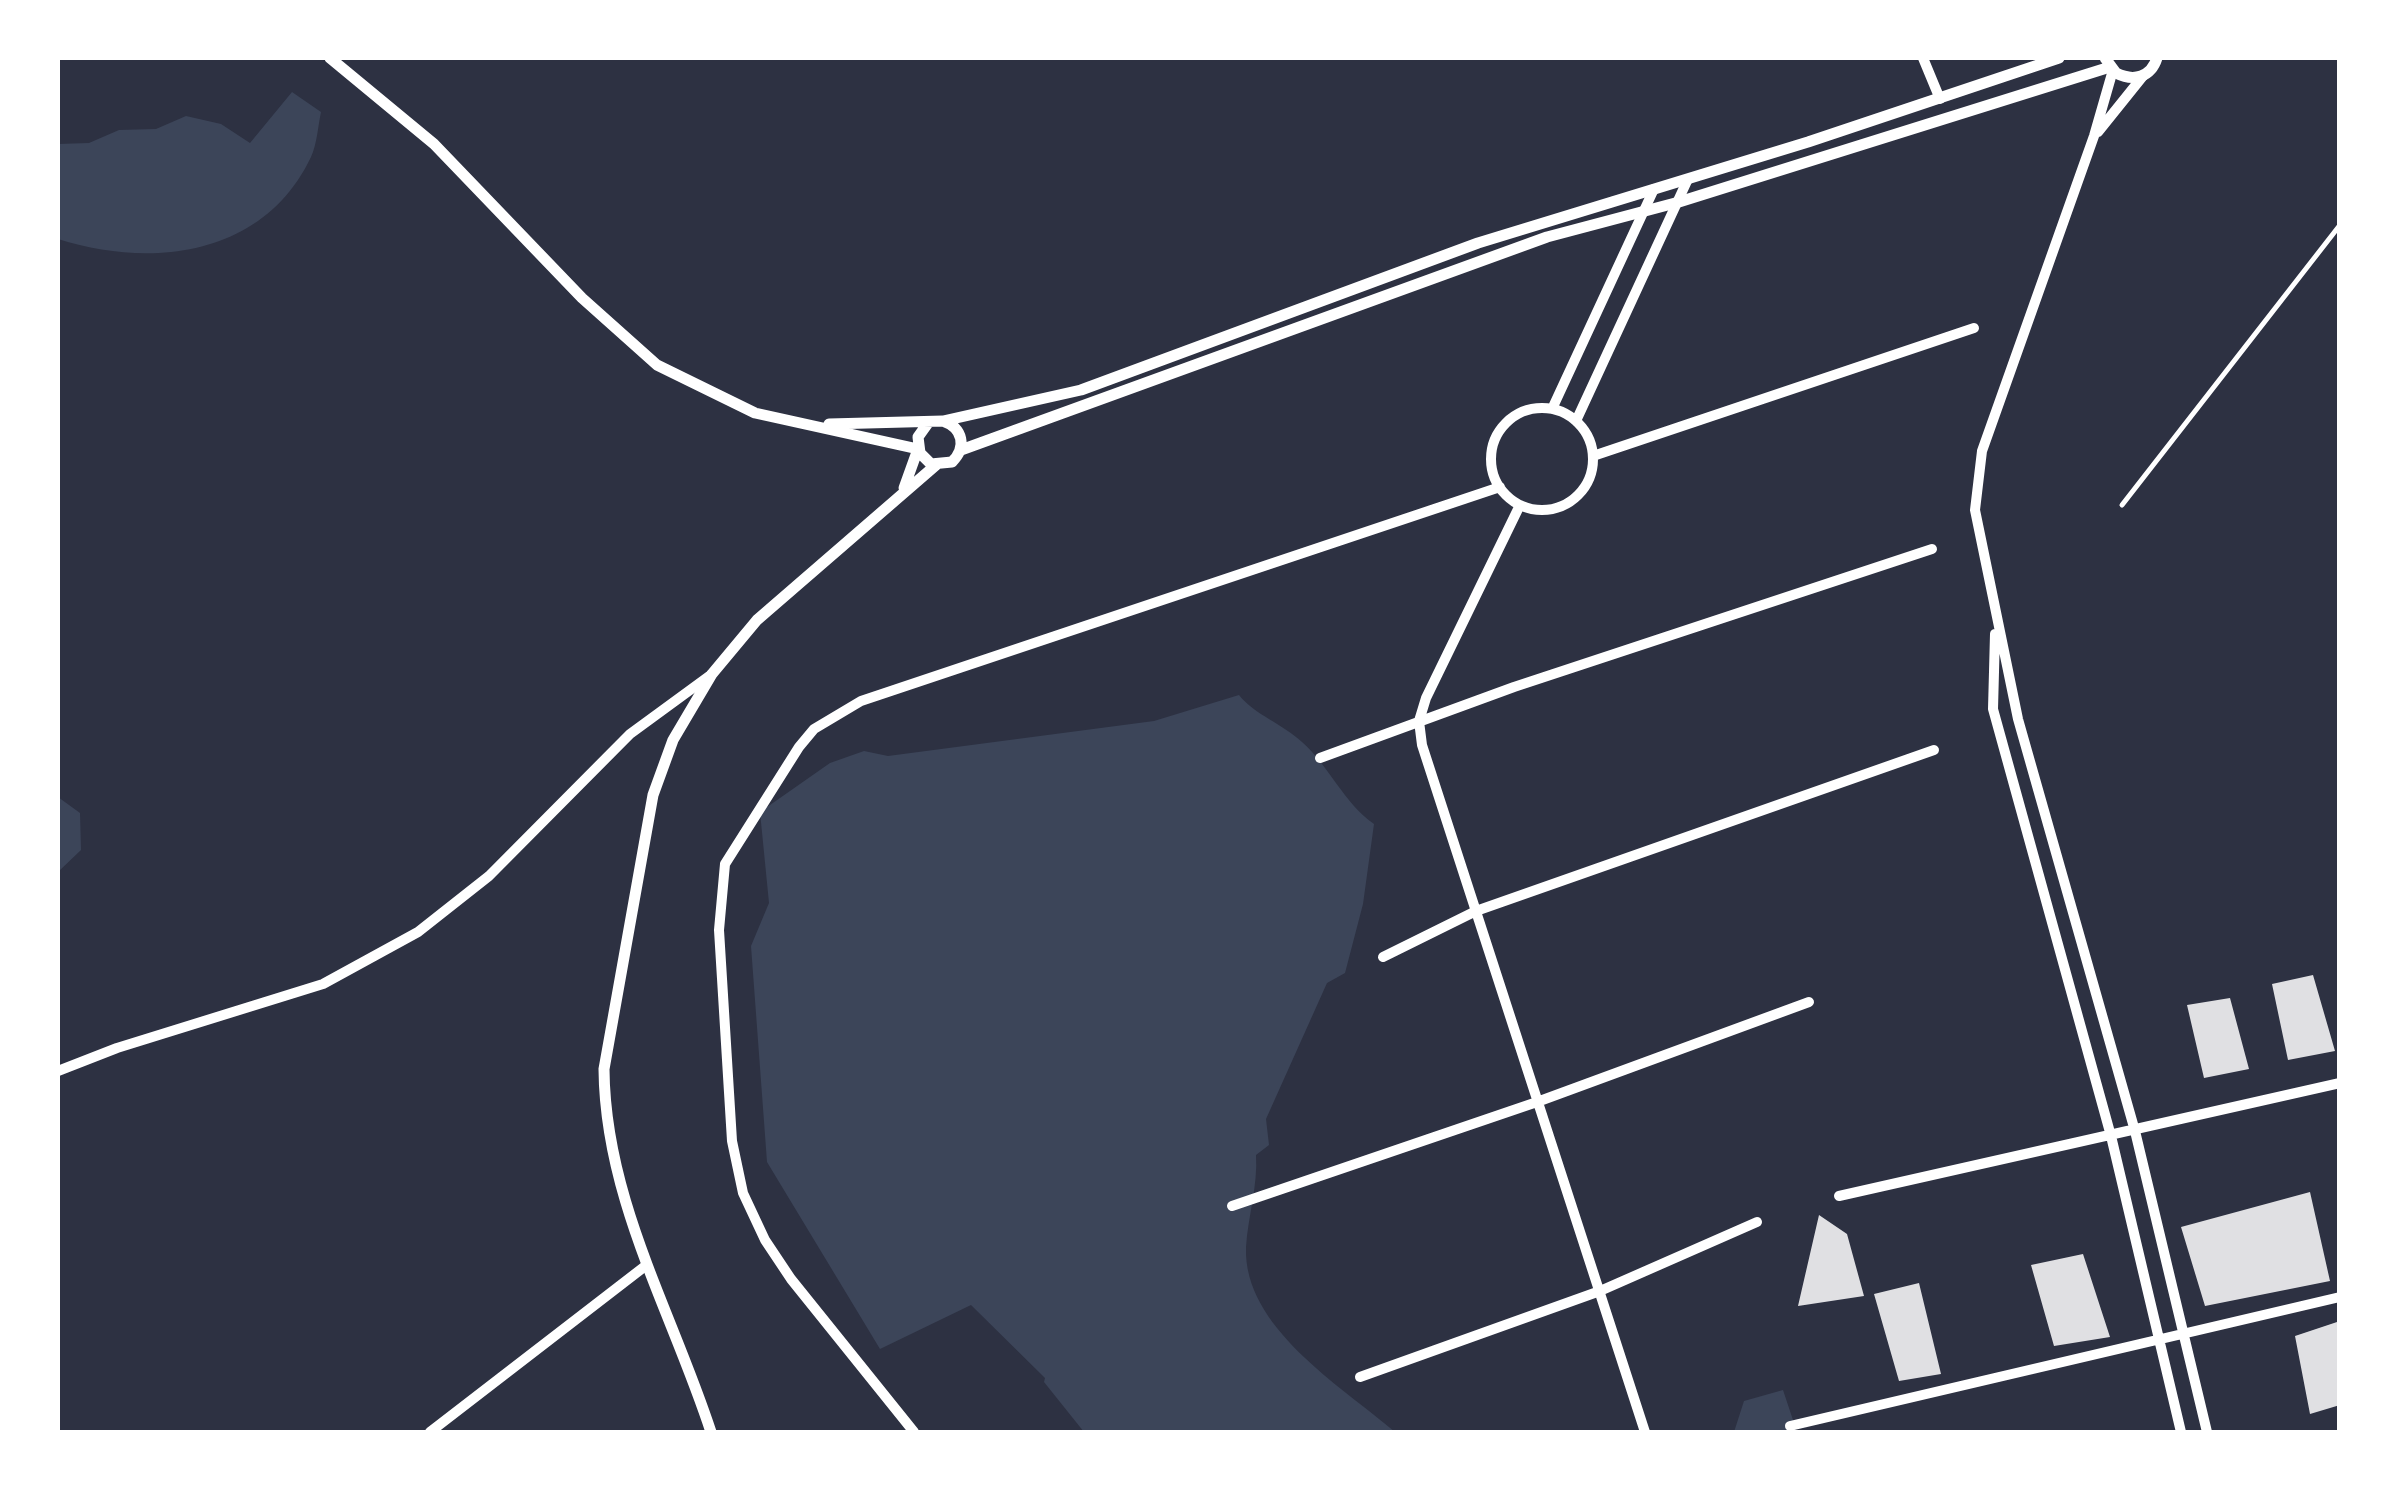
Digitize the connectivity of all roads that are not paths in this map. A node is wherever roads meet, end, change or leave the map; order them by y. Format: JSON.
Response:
{"nodes":[{"id":1,"x":330,"y":58,"type":"edge"},
{"id":2,"x":1923,"y":58,"type":"edge"},
{"id":3,"x":2059,"y":58,"type":"edge"},
{"id":4,"x":2157,"y":58,"type":"edge"},
{"id":5,"x":2109,"y":65,"type":"edge"},
{"id":6,"x":2143,"y":76,"type":"junction"},
{"id":7,"x":1940,"y":99,"type":"junction"},
{"id":8,"x":2094,"y":136,"type":"junction"},
{"id":9,"x":1688,"y":180,"type":"junction"},
{"id":10,"x":1654,"y":189,"type":"junction"},
{"id":11,"x":1678,"y":202,"type":"junction"},
{"id":12,"x":1642,"y":213,"type":"junction"},
{"id":13,"x":2340,"y":225,"type":"edge"},
{"id":14,"x":1974,"y":328,"type":"dead end"},
{"id":15,"x":1579,"y":350,"type":"junction"},
{"id":16,"x":1600,"y":361,"type":"junction"},
{"id":17,"x":1552,"y":409,"type":"junction"},
{"id":18,"x":943,"y":421,"type":"junction"},
{"id":19,"x":1576,"y":421,"type":"junction"},
{"id":20,"x":928,"y":423,"type":"junction"},
{"id":21,"x":810,"y":424,"type":"junction"},
{"id":22,"x":918,"y":449,"type":"junction"},
{"id":23,"x":961,"y":450,"type":"junction"},
{"id":24,"x":1593,"y":456,"type":"junction"},
{"id":25,"x":936,"y":465,"type":"junction"},
{"id":26,"x":1500,"y":487,"type":"junction"},
{"id":27,"x":904,"y":488,"type":"junction"},
{"id":28,"x":1520,"y":505,"type":"junction"},
{"id":29,"x":2122,"y":505,"type":"dead end"},
{"id":30,"x":1932,"y":549,"type":"dead end"},
{"id":31,"x":1996,"y":618,"type":"junction"},
{"id":32,"x":712,"y":674,"type":"junction"},
{"id":33,"x":1419,"y":721,"type":"junction"},
{"id":34,"x":1934,"y":750,"type":"dead end"},
{"id":35,"x":1320,"y":758,"type":"dead end"},
{"id":36,"x":2049,"y":836,"type":"junction"},
{"id":37,"x":2028,"y":842,"type":"junction"},
{"id":38,"x":1476,"y":911,"type":"junction"},
{"id":39,"x":1384,"y":957,"type":"dead end"},
{"id":40,"x":2089,"y":971,"type":"junction"},
{"id":41,"x":2064,"y":978,"type":"junction"},
{"id":42,"x":1809,"y":1002,"type":"dead end"},
{"id":43,"x":2104,"y":1023,"type":"junction"},
{"id":44,"x":2080,"y":1029,"type":"junction"},
{"id":45,"x":58,"y":1071,"type":"edge"},
{"id":46,"x":2340,"y":1084,"type":"edge"},
{"id":47,"x":1537,"y":1102,"type":"junction"},
{"id":48,"x":2135,"y":1130,"type":"junction"},
{"id":49,"x":2111,"y":1136,"type":"junction"},
{"id":50,"x":1840,"y":1196,"type":"dead end"},
{"id":51,"x":1232,"y":1206,"type":"dead end"},
{"id":52,"x":1757,"y":1222,"type":"dead end"},
{"id":53,"x":644,"y":1267,"type":"junction"},
{"id":54,"x":1600,"y":1291,"type":"junction"},
{"id":55,"x":2340,"y":1297,"type":"edge"},
{"id":56,"x":2185,"y":1335,"type":"junction"},
{"id":57,"x":2160,"y":1339,"type":"junction"},
{"id":58,"x":1360,"y":1377,"type":"dead end"},
{"id":59,"x":1790,"y":1426,"type":"dead end"},
{"id":60,"x":430,"y":1432,"type":"edge"},
{"id":61,"x":711,"y":1432,"type":"edge"},
{"id":62,"x":914,"y":1432,"type":"edge"},
{"id":63,"x":1645,"y":1432,"type":"edge"},
{"id":64,"x":2181,"y":1432,"type":"edge"},
{"id":65,"x":2208,"y":1432,"type":"edge"}],
"edges":[{"from":1,"to":21,"type":"street"},
{"from":2,"to":7,"type":"street"},
{"from":3,"to":7,"type":"street"},
{"from":4,"to":6,"type":"street"},
{"from":5,"to":6,"type":"street"},
{"from":5,"to":8,"type":"street"},
{"from":5,"to":11,"type":"street"},
{"from":6,"to":8,"type":"street"},
{"from":7,"to":9,"type":"street"},
{"from":8,"to":31,"type":"street"},
{"from":9,"to":10,"type":"street"},
{"from":9,"to":11,"type":"street"},
{"from":10,"to":12,"type":"street"},
{"from":10,"to":18,"type":"street"},
{"from":11,"to":12,"type":"street"},
{"from":11,"to":16,"type":"street"},
{"from":12,"to":15,"type":"street"},
{"from":12,"to":23,"type":"street"},
{"from":13,"to":29,"type":"lane"},
{"from":14,"to":24,"type":"street"},
{"from":15,"to":16,"type":"street"},
{"from":15,"to":17,"type":"street"},
{"from":16,"to":19,"type":"street"},
{"from":17,"to":19,"type":"street"},
{"from":17,"to":26,"type":"street"},
{"from":18,"to":20,"type":"street"},
{"from":18,"to":23,"type":"street"},
{"from":19,"to":24,"type":"street"},
{"from":20,"to":21,"type":"street"},
{"from":20,"to":22,"type":"street"},
{"from":21,"to":22,"type":"street"},
{"from":22,"to":25,"type":"street"},
{"from":22,"to":27,"type":"street"},
{"from":23,"to":25,"type":"street"},
{"from":24,"to":28,"type":"street"},
{"from":25,"to":27,"type":"street"},
{"from":26,"to":28,"type":"street"},
{"from":26,"to":62,"type":"street"},
{"from":27,"to":32,"type":"street"},
{"from":28,"to":33,"type":"street"},
{"from":30,"to":33,"type":"street"},
{"from":31,"to":36,"type":"street"},
{"from":31,"to":37,"type":"street"},
{"from":32,"to":45,"type":"street"},
{"from":32,"to":53,"type":"street"},
{"from":33,"to":35,"type":"street"},
{"from":33,"to":38,"type":"street"},
{"from":34,"to":38,"type":"street"},
{"from":36,"to":37,"type":"street"},
{"from":36,"to":40,"type":"street"},
{"from":37,"to":41,"type":"street"},
{"from":38,"to":39,"type":"street"},
{"from":38,"to":47,"type":"street"},
{"from":40,"to":41,"type":"street"},
{"from":40,"to":43,"type":"street"},
{"from":41,"to":44,"type":"street"},
{"from":42,"to":47,"type":"street"},
{"from":43,"to":44,"type":"street"},
{"from":43,"to":48,"type":"street"},
{"from":44,"to":49,"type":"street"},
{"from":46,"to":48,"type":"street"},
{"from":47,"to":51,"type":"street"},
{"from":47,"to":54,"type":"street"},
{"from":48,"to":49,"type":"street"},
{"from":48,"to":56,"type":"street"},
{"from":49,"to":50,"type":"street"},
{"from":49,"to":57,"type":"street"},
{"from":52,"to":54,"type":"street"},
{"from":53,"to":60,"type":"street"},
{"from":53,"to":61,"type":"street"},
{"from":54,"to":58,"type":"street"},
{"from":54,"to":63,"type":"street"},
{"from":55,"to":56,"type":"street"},
{"from":56,"to":57,"type":"street"},
{"from":56,"to":65,"type":"street"},
{"from":57,"to":59,"type":"street"},
{"from":57,"to":64,"type":"street"}]}
